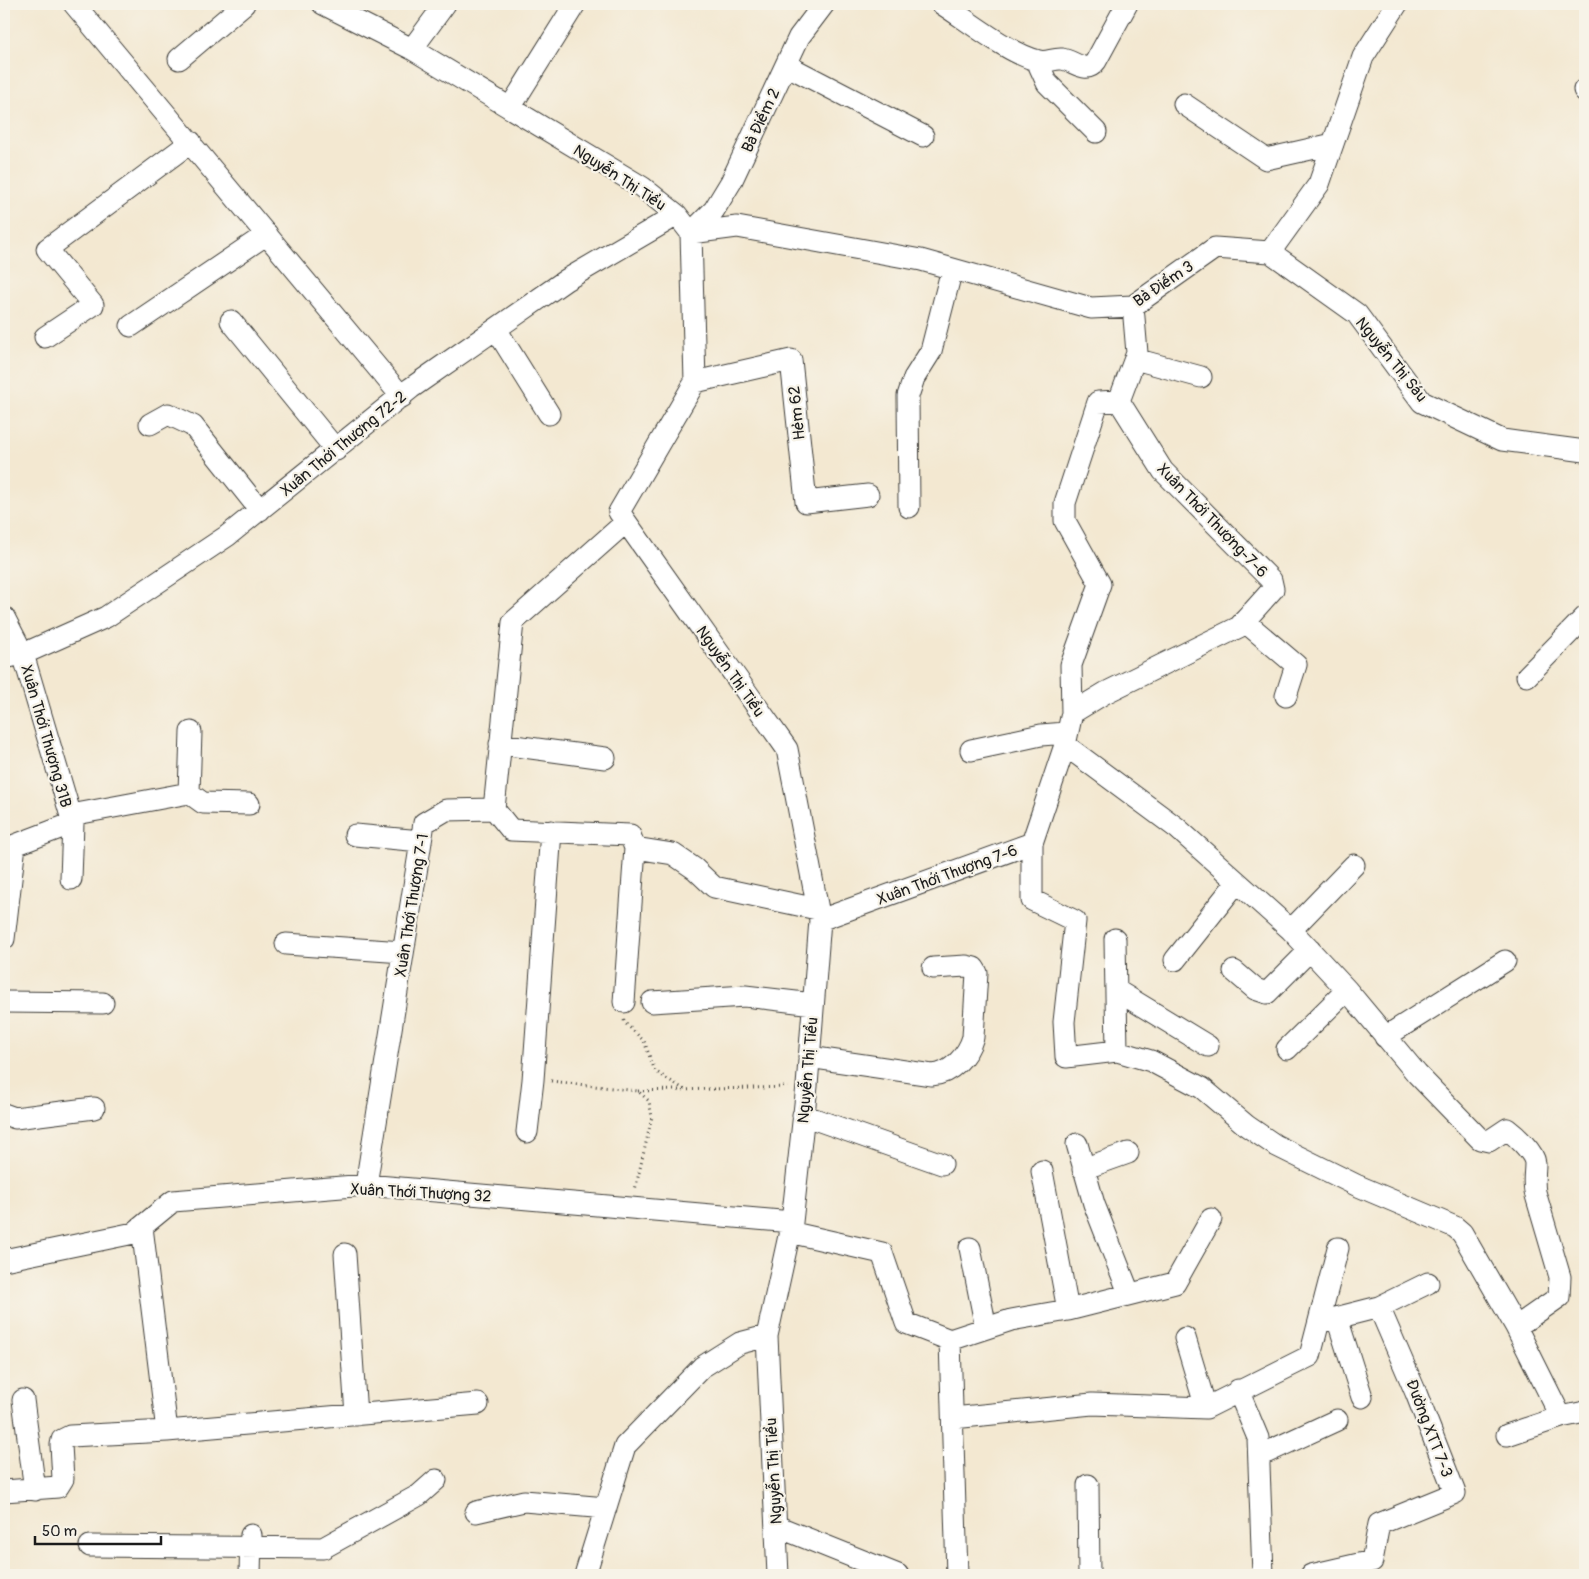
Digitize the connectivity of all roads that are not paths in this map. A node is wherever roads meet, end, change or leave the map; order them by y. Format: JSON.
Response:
{"nodes":[{"id":1,"x":74,"y":4,"type":"edge"},
{"id":2,"x":244,"y":4,"type":"edge"},
{"id":3,"x":323,"y":4,"type":"edge"},
{"id":4,"x":445,"y":4,"type":"edge"},
{"id":5,"x":575,"y":4,"type":"edge"},
{"id":6,"x":824,"y":4,"type":"edge"},
{"id":7,"x":942,"y":4,"type":"edge"},
{"id":8,"x":1127,"y":4,"type":"edge"},
{"id":9,"x":1397,"y":4,"type":"edge"},
{"id":10,"x":412,"y":49,"type":"junction"},
{"id":11,"x":179,"y":60,"type":"dead end"},
{"id":12,"x":1037,"y":61,"type":"junction"},
{"id":13,"x":786,"y":65,"type":"junction"},
{"id":14,"x":1184,"y":104,"type":"dead end"},
{"id":15,"x":510,"y":108,"type":"junction"},
{"id":16,"x":1096,"y":132,"type":"dead end"},
{"id":17,"x":923,"y":136,"type":"dead end"},
{"id":18,"x":190,"y":142,"type":"junction"},
{"id":19,"x":1332,"y":144,"type":"junction"},
{"id":20,"x":677,"y":215,"type":"junction"},
{"id":21,"x":691,"y":233,"type":"junction"},
{"id":22,"x":267,"y":234,"type":"junction"},
{"id":23,"x":1270,"y":252,"type":"junction"},
{"id":24,"x":952,"y":269,"type":"junction"},
{"id":25,"x":1133,"y":306,"type":"junction"},
{"id":26,"x":231,"y":321,"type":"dead end"},
{"id":27,"x":131,"y":326,"type":"dead end"},
{"id":28,"x":496,"y":329,"type":"junction"},
{"id":29,"x":45,"y":337,"type":"dead end"},
{"id":30,"x":1135,"y":358,"type":"junction"},
{"id":31,"x":1201,"y":377,"type":"dead end"},
{"id":32,"x":694,"y":382,"type":"junction"},
{"id":33,"x":402,"y":397,"type":"junction"},
{"id":34,"x":1119,"y":401,"type":"junction"},
{"id":35,"x":550,"y":414,"type":"dead end"},
{"id":36,"x":150,"y":424,"type":"dead end"},
{"id":37,"x":336,"y":450,"type":"junction"},
{"id":38,"x":1585,"y":451,"type":"edge"},
{"id":39,"x":868,"y":495,"type":"dead end"},
{"id":40,"x":908,"y":507,"type":"dead end"},
{"id":41,"x":260,"y":510,"type":"junction"},
{"id":42,"x":626,"y":522,"type":"junction"},
{"id":43,"x":4,"y":617,"type":"edge"},
{"id":44,"x":1585,"y":617,"type":"edge"},
{"id":45,"x":1244,"y":621,"type":"junction"},
{"id":46,"x":13,"y":656,"type":"edge"},
{"id":47,"x":1527,"y":676,"type":"dead end"},
{"id":48,"x":1286,"y":696,"type":"dead end"},
{"id":49,"x":1072,"y":713,"type":"junction"},
{"id":50,"x":191,"y":732,"type":"dead end"},
{"id":51,"x":1066,"y":739,"type":"junction"},
{"id":52,"x":500,"y":744,"type":"junction"},
{"id":53,"x":971,"y":750,"type":"dead end"},
{"id":54,"x":605,"y":758,"type":"dead end"},
{"id":55,"x":189,"y":793,"type":"junction"},
{"id":56,"x":249,"y":804,"type":"dead end"},
{"id":57,"x":494,"y":808,"type":"junction"},
{"id":58,"x":72,"y":819,"type":"junction"},
{"id":59,"x":551,"y":831,"type":"junction"},
{"id":60,"x":355,"y":835,"type":"dead end"},
{"id":61,"x":421,"y":840,"type":"junction"},
{"id":62,"x":1032,"y":843,"type":"junction"},
{"id":63,"x":635,"y":848,"type":"junction"},
{"id":64,"x":8,"y":858,"type":"edge"},
{"id":65,"x":1354,"y":865,"type":"dead end"},
{"id":66,"x":71,"y":879,"type":"dead end"},
{"id":67,"x":1237,"y":882,"type":"junction"},
{"id":68,"x":819,"y":915,"type":"junction"},
{"id":69,"x":1291,"y":930,"type":"junction"},
{"id":70,"x":4,"y":939,"type":"edge"},
{"id":71,"x":1115,"y":939,"type":"dead end"},
{"id":72,"x":286,"y":944,"type":"dead end"},
{"id":73,"x":1310,"y":950,"type":"junction"},
{"id":74,"x":403,"y":952,"type":"junction"},
{"id":75,"x":1175,"y":960,"type":"dead end"},
{"id":76,"x":1505,"y":960,"type":"dead end"},
{"id":77,"x":933,"y":968,"type":"dead end"},
{"id":78,"x":1234,"y":971,"type":"dead end"},
{"id":79,"x":1116,"y":990,"type":"junction"},
{"id":80,"x":1347,"y":990,"type":"junction"},
{"id":81,"x":4,"y":1002,"type":"edge"},
{"id":82,"x":624,"y":1002,"type":"road end"},
{"id":83,"x":652,"y":1002,"type":"dead end"},
{"id":84,"x":103,"y":1004,"type":"dead end"},
{"id":85,"x":813,"y":1004,"type":"junction"},
{"id":86,"x":1385,"y":1037,"type":"junction"},
{"id":87,"x":1208,"y":1046,"type":"dead end"},
{"id":88,"x":1287,"y":1050,"type":"dead end"},
{"id":89,"x":1118,"y":1051,"type":"junction"},
{"id":90,"x":809,"y":1057,"type":"junction"},
{"id":91,"x":94,"y":1108,"type":"dead end"},
{"id":92,"x":4,"y":1114,"type":"edge"},
{"id":93,"x":804,"y":1115,"type":"junction"},
{"id":94,"x":527,"y":1132,"type":"dead end"},
{"id":95,"x":1077,"y":1144,"type":"dead end"},
{"id":96,"x":1128,"y":1153,"type":"dead end"},
{"id":97,"x":942,"y":1164,"type":"dead end"},
{"id":98,"x":1083,"y":1169,"type":"junction"},
{"id":99,"x":1042,"y":1170,"type":"dead end"},
{"id":100,"x":366,"y":1185,"type":"junction"},
{"id":101,"x":1211,"y":1219,"type":"dead end"},
{"id":102,"x":142,"y":1227,"type":"junction"},
{"id":103,"x":791,"y":1227,"type":"junction"},
{"id":104,"x":970,"y":1248,"type":"dead end"},
{"id":105,"x":1338,"y":1248,"type":"dead end"},
{"id":106,"x":346,"y":1254,"type":"dead end"},
{"id":107,"x":4,"y":1260,"type":"edge"},
{"id":108,"x":1428,"y":1283,"type":"dead end"},
{"id":109,"x":1129,"y":1293,"type":"junction"},
{"id":110,"x":1379,"y":1307,"type":"junction"},
{"id":111,"x":1068,"y":1310,"type":"junction"},
{"id":112,"x":1328,"y":1320,"type":"junction"},
{"id":113,"x":1516,"y":1327,"type":"junction"},
{"id":114,"x":986,"y":1328,"type":"junction"},
{"id":115,"x":767,"y":1336,"type":"junction"},
{"id":116,"x":1185,"y":1338,"type":"dead end"},
{"id":117,"x":950,"y":1340,"type":"junction"},
{"id":118,"x":1238,"y":1390,"type":"junction"},
{"id":119,"x":1362,"y":1397,"type":"dead end"},
{"id":120,"x":23,"y":1400,"type":"dead end"},
{"id":121,"x":478,"y":1404,"type":"dead end"},
{"id":122,"x":1206,"y":1408,"type":"junction"},
{"id":123,"x":1585,"y":1412,"type":"edge"},
{"id":124,"x":356,"y":1415,"type":"junction"},
{"id":125,"x":953,"y":1418,"type":"junction"},
{"id":126,"x":1561,"y":1418,"type":"junction"},
{"id":127,"x":1337,"y":1420,"type":"dead end"},
{"id":128,"x":167,"y":1430,"type":"junction"},
{"id":129,"x":1507,"y":1435,"type":"dead end"},
{"id":130,"x":1259,"y":1456,"type":"junction"},
{"id":131,"x":436,"y":1480,"type":"dead end"},
{"id":132,"x":1088,"y":1485,"type":"dead end"},
{"id":133,"x":35,"y":1490,"type":"junction"},
{"id":134,"x":4,"y":1491,"type":"edge"},
{"id":135,"x":606,"y":1508,"type":"junction"},
{"id":136,"x":476,"y":1512,"type":"dead end"},
{"id":137,"x":776,"y":1526,"type":"junction"},
{"id":138,"x":251,"y":1541,"type":"junction"},
{"id":139,"x":90,"y":1546,"type":"dead end"},
{"id":140,"x":1373,"y":1568,"type":"edge"},
{"id":141,"x":250,"y":1575,"type":"edge"},
{"id":142,"x":585,"y":1575,"type":"edge"},
{"id":143,"x":778,"y":1575,"type":"edge"},
{"id":144,"x":898,"y":1575,"type":"edge"},
{"id":145,"x":957,"y":1575,"type":"edge"},
{"id":146,"x":1089,"y":1575,"type":"edge"},
{"id":147,"x":1263,"y":1575,"type":"edge"},
{"id":148,"x":1311,"y":1575,"type":"edge"}],
"edges":[{"from":1,"to":18,"type":"street"},
{"from":2,"to":11,"type":"street"},
{"from":3,"to":10,"type":"street","name":"Nguyễn Thị Tiểu"},
{"from":4,"to":10,"type":"street"},
{"from":5,"to":15,"type":"street"},
{"from":6,"to":13,"type":"street","name":"Bà Điểm 2"},
{"from":7,"to":12,"type":"street"},
{"from":8,"to":12,"type":"street"},
{"from":9,"to":19,"type":"street"},
{"from":10,"to":15,"type":"street","name":"Nguyễn Thị Tiểu"},
{"from":12,"to":16,"type":"street"},
{"from":13,"to":17,"type":"street"},
{"from":13,"to":21,"type":"street","name":"Bà Điểm 2"},
{"from":14,"to":19,"type":"street"},
{"from":15,"to":20,"type":"street","name":"Nguyễn Thị Tiểu"},
{"from":18,"to":22,"type":"street"},
{"from":18,"to":29,"type":"street"},
{"from":19,"to":23,"type":"street"},
{"from":20,"to":21,"type":"street","name":"Nguyễn Thị Tiểu"},
{"from":20,"to":28,"type":"street","name":"Xuân Thới Thượng 72-2"},
{"from":21,"to":24,"type":"street","name":"Bà Điểm 3"},
{"from":21,"to":32,"type":"street"},
{"from":22,"to":27,"type":"street"},
{"from":22,"to":33,"type":"street"},
{"from":23,"to":25,"type":"street","name":"Bà Điểm 3"},
{"from":23,"to":38,"type":"street","name":"Nguyễn Thị Sáu"},
{"from":24,"to":25,"type":"street","name":"Bà Điểm 3"},
{"from":24,"to":40,"type":"street"},
{"from":25,"to":30,"type":"street"},
{"from":26,"to":37,"type":"street"},
{"from":28,"to":33,"type":"street","name":"Xuân Thới Thượng 72-2"},
{"from":28,"to":35,"type":"street"},
{"from":30,"to":31,"type":"street"},
{"from":30,"to":34,"type":"street"},
{"from":32,"to":39,"type":"street","name":"Hẻm 62"},
{"from":32,"to":42,"type":"street"},
{"from":33,"to":37,"type":"street","name":"Xuân Thới Thượng 72-2"},
{"from":34,"to":45,"type":"street","name":"Xuân Thới Thượng-7-6"},
{"from":34,"to":49,"type":"street","name":"Xuân Thới Thượng 7-6"},
{"from":36,"to":41,"type":"street"},
{"from":37,"to":41,"type":"street","name":"Xuân Thới Thượng 72-2"},
{"from":41,"to":46,"type":"street","name":"Xuân Thới Thượng 72-2"},
{"from":42,"to":52,"type":"street"},
{"from":42,"to":68,"type":"street","name":"Nguyễn Thị Tiểu"},
{"from":43,"to":46,"type":"street","name":"Xuân Thới Thượng 31B"},
{"from":44,"to":47,"type":"street"},
{"from":45,"to":48,"type":"street"},
{"from":45,"to":49,"type":"street","name":"Xuân Thới Thượng-7-6"},
{"from":46,"to":58,"type":"street","name":"Xuân Thới Thượng 31B"},
{"from":49,"to":51,"type":"street","name":"Xuân Thới Thượng 7-6"},
{"from":50,"to":55,"type":"street"},
{"from":51,"to":53,"type":"street"},
{"from":51,"to":62,"type":"street","name":"Xuân Thới Thượng 7-6"},
{"from":51,"to":67,"type":"street"},
{"from":52,"to":54,"type":"street"},
{"from":52,"to":57,"type":"street"},
{"from":55,"to":56,"type":"street"},
{"from":55,"to":58,"type":"street"},
{"from":57,"to":59,"type":"street"},
{"from":57,"to":61,"type":"street","name":"Xuân Thới Thượng 7-1"},
{"from":58,"to":64,"type":"street","name":"Xuân Thới Thượng 31B"},
{"from":58,"to":66,"type":"street"},
{"from":59,"to":63,"type":"street"},
{"from":59,"to":94,"type":"street"},
{"from":60,"to":61,"type":"street"},
{"from":61,"to":74,"type":"street","name":"Xuân Thới Thượng 7-1"},
{"from":62,"to":68,"type":"street","name":"Xuân Thới Thượng 7-6"},
{"from":62,"to":89,"type":"street"},
{"from":63,"to":68,"type":"street"},
{"from":63,"to":82,"type":"street"},
{"from":64,"to":70,"type":"street","name":"Xuân Thới Thượng 31B"},
{"from":65,"to":69,"type":"street"},
{"from":67,"to":69,"type":"street"},
{"from":67,"to":75,"type":"street"},
{"from":68,"to":85,"type":"street","name":"Nguyễn Thị Tiểu"},
{"from":69,"to":73,"type":"street"},
{"from":71,"to":79,"type":"street"},
{"from":72,"to":74,"type":"street"},
{"from":73,"to":78,"type":"street"},
{"from":73,"to":80,"type":"street"},
{"from":74,"to":100,"type":"street","name":"Xuân Thới Thượng 7-1"},
{"from":76,"to":86,"type":"street"},
{"from":77,"to":90,"type":"street"},
{"from":79,"to":87,"type":"street"},
{"from":79,"to":89,"type":"street"},
{"from":80,"to":86,"type":"street"},
{"from":80,"to":88,"type":"street"},
{"from":81,"to":84,"type":"street"},
{"from":83,"to":85,"type":"street"},
{"from":85,"to":90,"type":"street","name":"Nguyễn Thị Tiểu"},
{"from":86,"to":113,"type":"street"},
{"from":89,"to":113,"type":"street"},
{"from":90,"to":93,"type":"street","name":"Nguyễn Thị Tiểu"},
{"from":91,"to":92,"type":"street"},
{"from":93,"to":97,"type":"street"},
{"from":93,"to":103,"type":"street","name":"Nguyễn Thị Tiểu"},
{"from":95,"to":98,"type":"street"},
{"from":96,"to":98,"type":"street"},
{"from":98,"to":109,"type":"street"},
{"from":99,"to":111,"type":"street"},
{"from":100,"to":102,"type":"street","name":"Xuân Thới Thượng 32"},
{"from":100,"to":103,"type":"street","name":"Xuân Thới Thượng 32"},
{"from":101,"to":109,"type":"street"},
{"from":102,"to":107,"type":"street","name":"Xuân Thới Thượng 32"},
{"from":102,"to":128,"type":"street"},
{"from":103,"to":115,"type":"street","name":"Nguyễn Thị Tiểu"},
{"from":103,"to":117,"type":"street","name":"Xuân Thới Thượng 32"},
{"from":104,"to":114,"type":"street"},
{"from":105,"to":112,"type":"street"},
{"from":106,"to":124,"type":"street"},
{"from":108,"to":110,"type":"street"},
{"from":109,"to":111,"type":"street"},
{"from":110,"to":112,"type":"street"},
{"from":110,"to":140,"type":"street","name":"Đường XTT 7-3"},
{"from":111,"to":114,"type":"street"},
{"from":112,"to":118,"type":"street"},
{"from":112,"to":119,"type":"street"},
{"from":113,"to":126,"type":"street"},
{"from":114,"to":117,"type":"street"},
{"from":115,"to":135,"type":"street"},
{"from":115,"to":137,"type":"street","name":"Nguyễn Thị Tiểu"},
{"from":116,"to":122,"type":"street"},
{"from":117,"to":125,"type":"street"},
{"from":118,"to":122,"type":"street"},
{"from":118,"to":130,"type":"street"},
{"from":120,"to":133,"type":"street"},
{"from":121,"to":124,"type":"street"},
{"from":122,"to":125,"type":"street"},
{"from":123,"to":126,"type":"street"},
{"from":124,"to":128,"type":"street"},
{"from":125,"to":145,"type":"street"},
{"from":126,"to":129,"type":"street"},
{"from":127,"to":130,"type":"street"},
{"from":128,"to":133,"type":"street"},
{"from":130,"to":147,"type":"street"},
{"from":131,"to":138,"type":"street"},
{"from":132,"to":146,"type":"street"},
{"from":133,"to":134,"type":"street"},
{"from":135,"to":136,"type":"street"},
{"from":135,"to":142,"type":"street"},
{"from":137,"to":143,"type":"street","name":"Nguyễn Thị Tiểu"},
{"from":137,"to":144,"type":"street"},
{"from":138,"to":139,"type":"street"},
{"from":138,"to":141,"type":"street"},
{"from":140,"to":148,"type":"street","name":"Đường XTT 7-3"}]}
